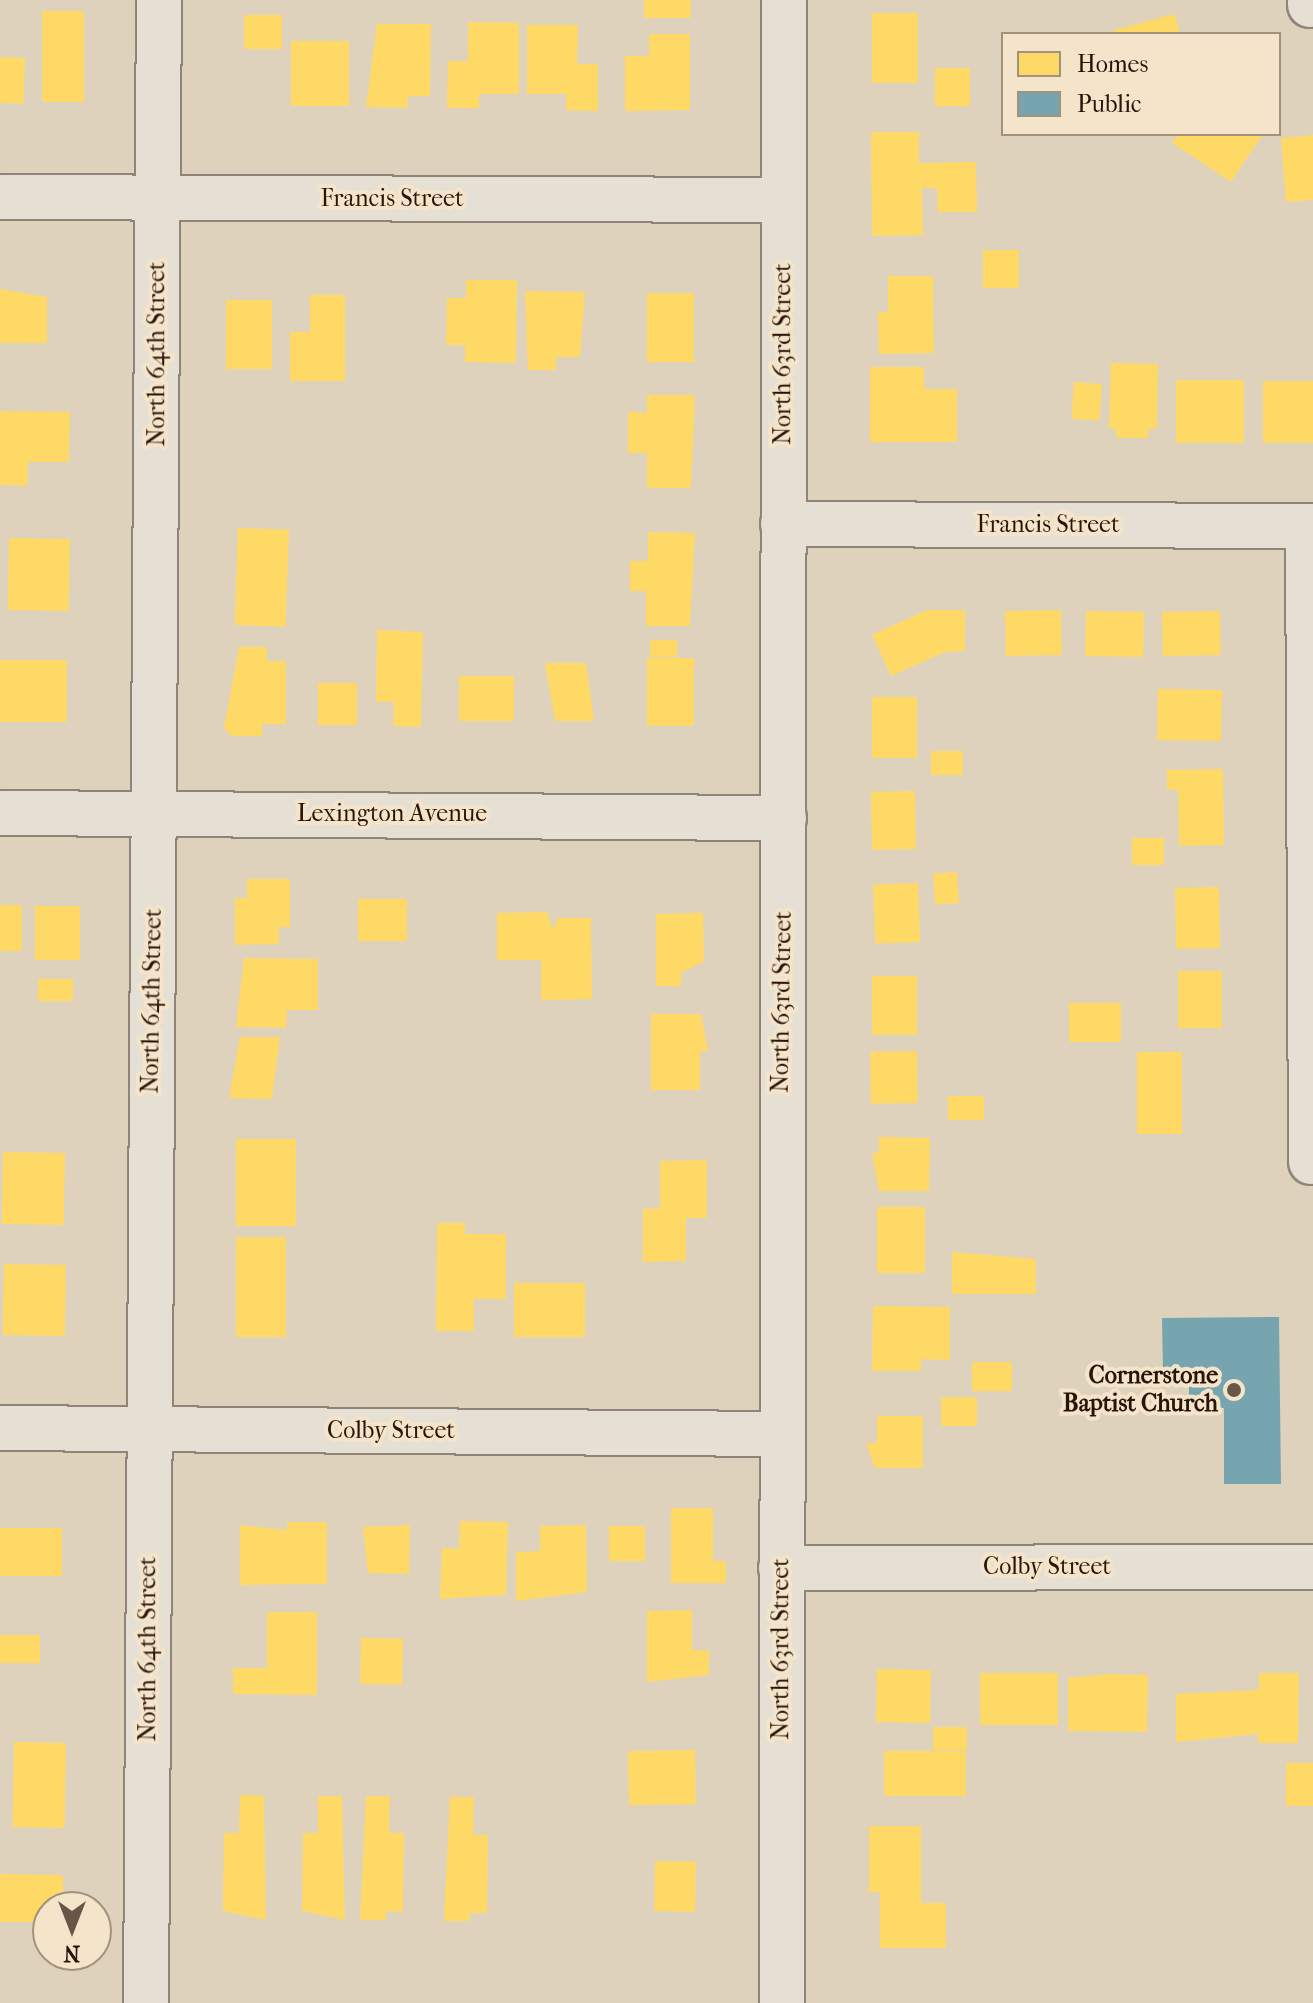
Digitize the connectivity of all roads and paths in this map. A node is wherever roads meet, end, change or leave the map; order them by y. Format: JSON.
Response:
{"nodes":[{"id":1,"x":159,"y":0,"type":"edge"},
{"id":2,"x":784,"y":0,"type":"edge"},
{"id":3,"x":0,"y":197,"type":"edge"},
{"id":4,"x":158,"y":198,"type":"junction"},
{"id":5,"x":783,"y":200,"type":"junction"},
{"id":6,"x":783,"y":524,"type":"junction"},
{"id":7,"x":1310,"y":526,"type":"edge"},
{"id":8,"x":0,"y":813,"type":"edge"},
{"id":9,"x":154,"y":813,"type":"junction"},
{"id":10,"x":784,"y":818,"type":"junction"},
{"id":11,"x":1311,"y":1162,"type":"dead end"},
{"id":12,"x":0,"y":1428,"type":"edge"},
{"id":13,"x":150,"y":1429,"type":"junction"},
{"id":14,"x":782,"y":1434,"type":"junction"},
{"id":15,"x":1313,"y":1567,"type":"edge"},
{"id":16,"x":781,"y":1568,"type":"junction"},
{"id":17,"x":146,"y":2003,"type":"edge"},
{"id":18,"x":782,"y":2003,"type":"edge"}],
"edges":[{"from":1,"to":4,"type":"street","name":"North 64th Street"},
{"from":2,"to":5,"type":"street","name":"North 63rd Street"},
{"from":3,"to":4,"type":"street","name":"Francis Street"},
{"from":4,"to":5,"type":"street","name":"Francis Street"},
{"from":4,"to":9,"type":"street","name":"North 64th Street"},
{"from":5,"to":6,"type":"street","name":"North 63rd Street"},
{"from":6,"to":7,"type":"street","name":"Francis Street"},
{"from":6,"to":10,"type":"street","name":"North 63rd Street"},
{"from":7,"to":11,"type":"street"},
{"from":8,"to":9,"type":"street","name":"Lexington Avenue"},
{"from":9,"to":10,"type":"street","name":"Lexington Avenue"},
{"from":9,"to":13,"type":"street","name":"North 64th Street"},
{"from":10,"to":14,"type":"street","name":"North 63rd Street"},
{"from":12,"to":13,"type":"street","name":"Colby Street"},
{"from":13,"to":14,"type":"street","name":"Colby Street"},
{"from":13,"to":17,"type":"street","name":"North 64th Street"},
{"from":14,"to":16,"type":"street","name":"North 63rd Street"},
{"from":15,"to":16,"type":"street","name":"Colby Street"},
{"from":16,"to":18,"type":"street","name":"North 63rd Street"}]}
